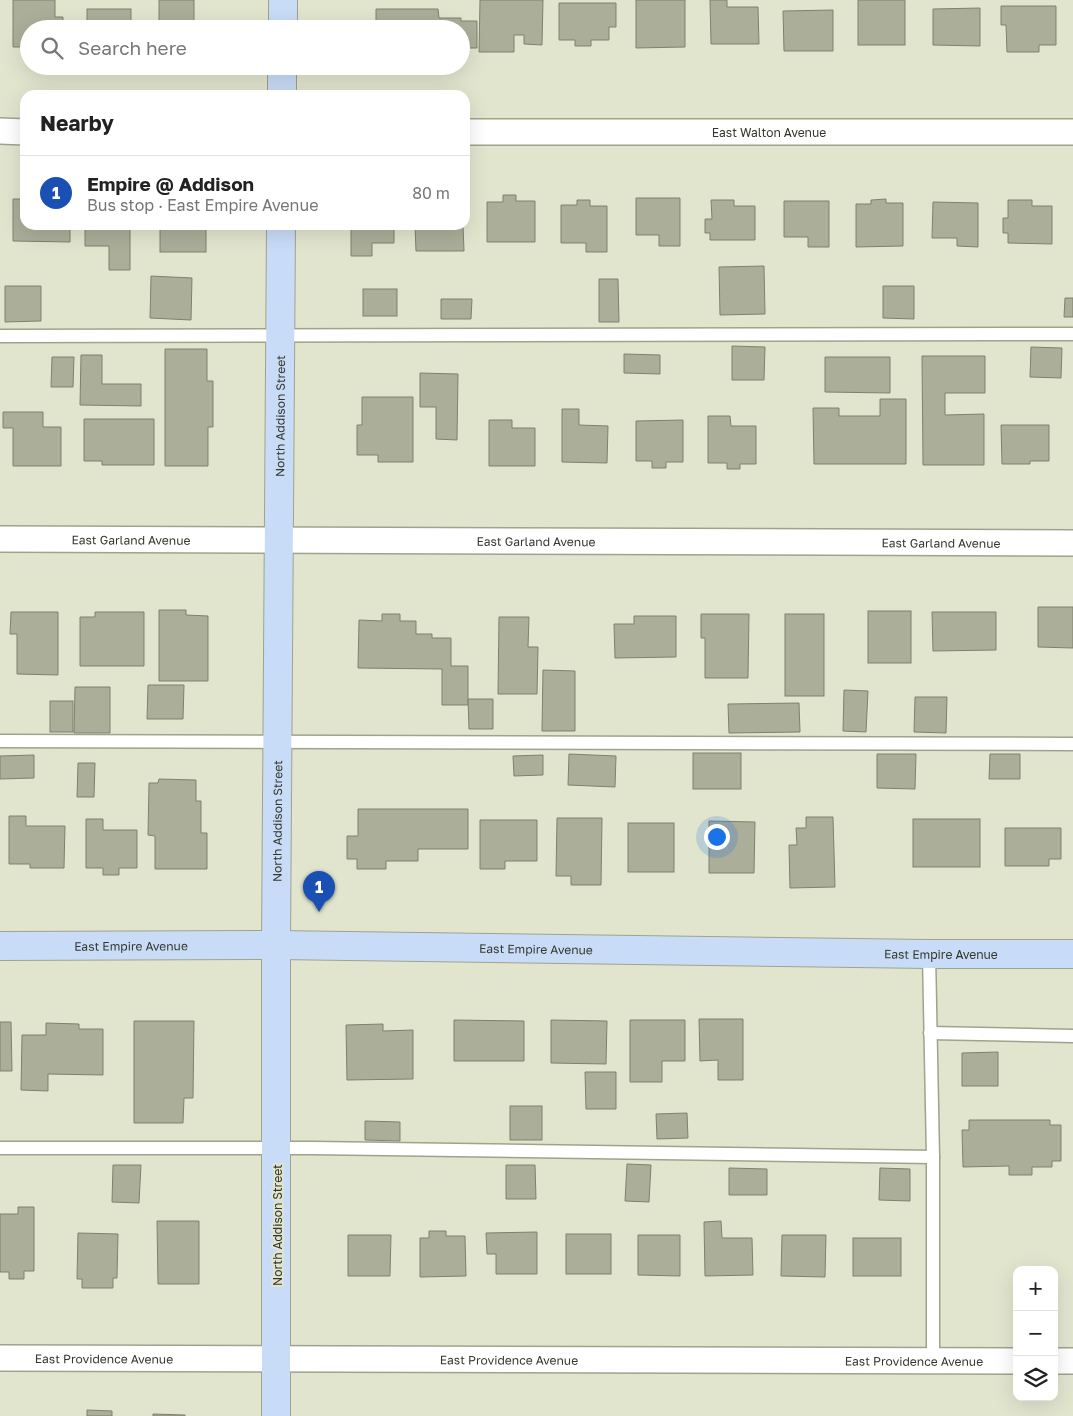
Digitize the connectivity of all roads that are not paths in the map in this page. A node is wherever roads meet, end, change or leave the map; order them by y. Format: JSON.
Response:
{"nodes":[{"id":1,"x":283,"y":0,"type":"edge"},
{"id":2,"x":282,"y":20,"type":"edge"},
{"id":3,"x":282,"y":75,"type":"edge"},
{"id":4,"x":282,"y":90,"type":"edge"},
{"id":5,"x":0,"y":132,"type":"edge"},
{"id":6,"x":20,"y":132,"type":"edge"},
{"id":7,"x":470,"y":132,"type":"edge"},
{"id":8,"x":1073,"y":132,"type":"edge"},
{"id":9,"x":282,"y":230,"type":"edge"},
{"id":10,"x":1073,"y":334,"type":"edge"},
{"id":11,"x":281,"y":335,"type":"junction"},
{"id":12,"x":0,"y":336,"type":"edge"},
{"id":13,"x":0,"y":539,"type":"edge"},
{"id":14,"x":280,"y":540,"type":"junction"},
{"id":15,"x":1073,"y":543,"type":"edge"},
{"id":16,"x":0,"y":741,"type":"edge"},
{"id":17,"x":278,"y":741,"type":"junction"},
{"id":18,"x":1073,"y":744,"type":"edge"},
{"id":19,"x":276,"y":945,"type":"junction"},
{"id":20,"x":0,"y":946,"type":"edge"},
{"id":21,"x":929,"y":954,"type":"junction"},
{"id":22,"x":1073,"y":954,"type":"edge"},
{"id":23,"x":930,"y":1033,"type":"junction"},
{"id":24,"x":1073,"y":1036,"type":"edge"},
{"id":25,"x":0,"y":1148,"type":"edge"},
{"id":26,"x":277,"y":1148,"type":"junction"},
{"id":27,"x":933,"y":1157,"type":"junction"},
{"id":28,"x":0,"y":1358,"type":"edge"},
{"id":29,"x":276,"y":1358,"type":"junction"},
{"id":30,"x":933,"y":1361,"type":"junction"},
{"id":31,"x":1013,"y":1361,"type":"edge"},
{"id":32,"x":1058,"y":1361,"type":"edge"},
{"id":33,"x":1073,"y":1361,"type":"edge"},
{"id":34,"x":276,"y":1416,"type":"edge"}],
"edges":[{"from":1,"to":2,"type":"street"},
{"from":3,"to":4,"type":"street"},
{"from":5,"to":6,"type":"street"},
{"from":7,"to":8,"type":"street","name":"East Walton Avenue"},
{"from":9,"to":11,"type":"street","name":"North Addison Street"},
{"from":10,"to":11,"type":"lane"},
{"from":11,"to":12,"type":"lane"},
{"from":11,"to":14,"type":"street","name":"North Addison Street"},
{"from":13,"to":14,"type":"street","name":"East Garland Avenue"},
{"from":14,"to":15,"type":"street","name":"East Garland Avenue"},
{"from":14,"to":17,"type":"street","name":"North Addison Street"},
{"from":16,"to":17,"type":"lane"},
{"from":17,"to":18,"type":"lane"},
{"from":17,"to":19,"type":"street","name":"North Addison Street"},
{"from":19,"to":20,"type":"street","name":"East Empire Avenue"},
{"from":19,"to":21,"type":"street","name":"East Empire Avenue"},
{"from":19,"to":26,"type":"street","name":"North Addison Street"},
{"from":21,"to":22,"type":"street","name":"East Empire Avenue"},
{"from":21,"to":23,"type":"lane"},
{"from":23,"to":24,"type":"lane"},
{"from":23,"to":27,"type":"lane"},
{"from":25,"to":26,"type":"lane"},
{"from":26,"to":27,"type":"lane"},
{"from":26,"to":29,"type":"street","name":"North Addison Street"},
{"from":27,"to":30,"type":"lane"},
{"from":28,"to":29,"type":"street","name":"East Providence Avenue"},
{"from":29,"to":30,"type":"street","name":"East Providence Avenue"},
{"from":29,"to":34,"type":"street","name":"North Addison Street"},
{"from":30,"to":31,"type":"street","name":"East Providence Avenue"},
{"from":32,"to":33,"type":"street"}]}
